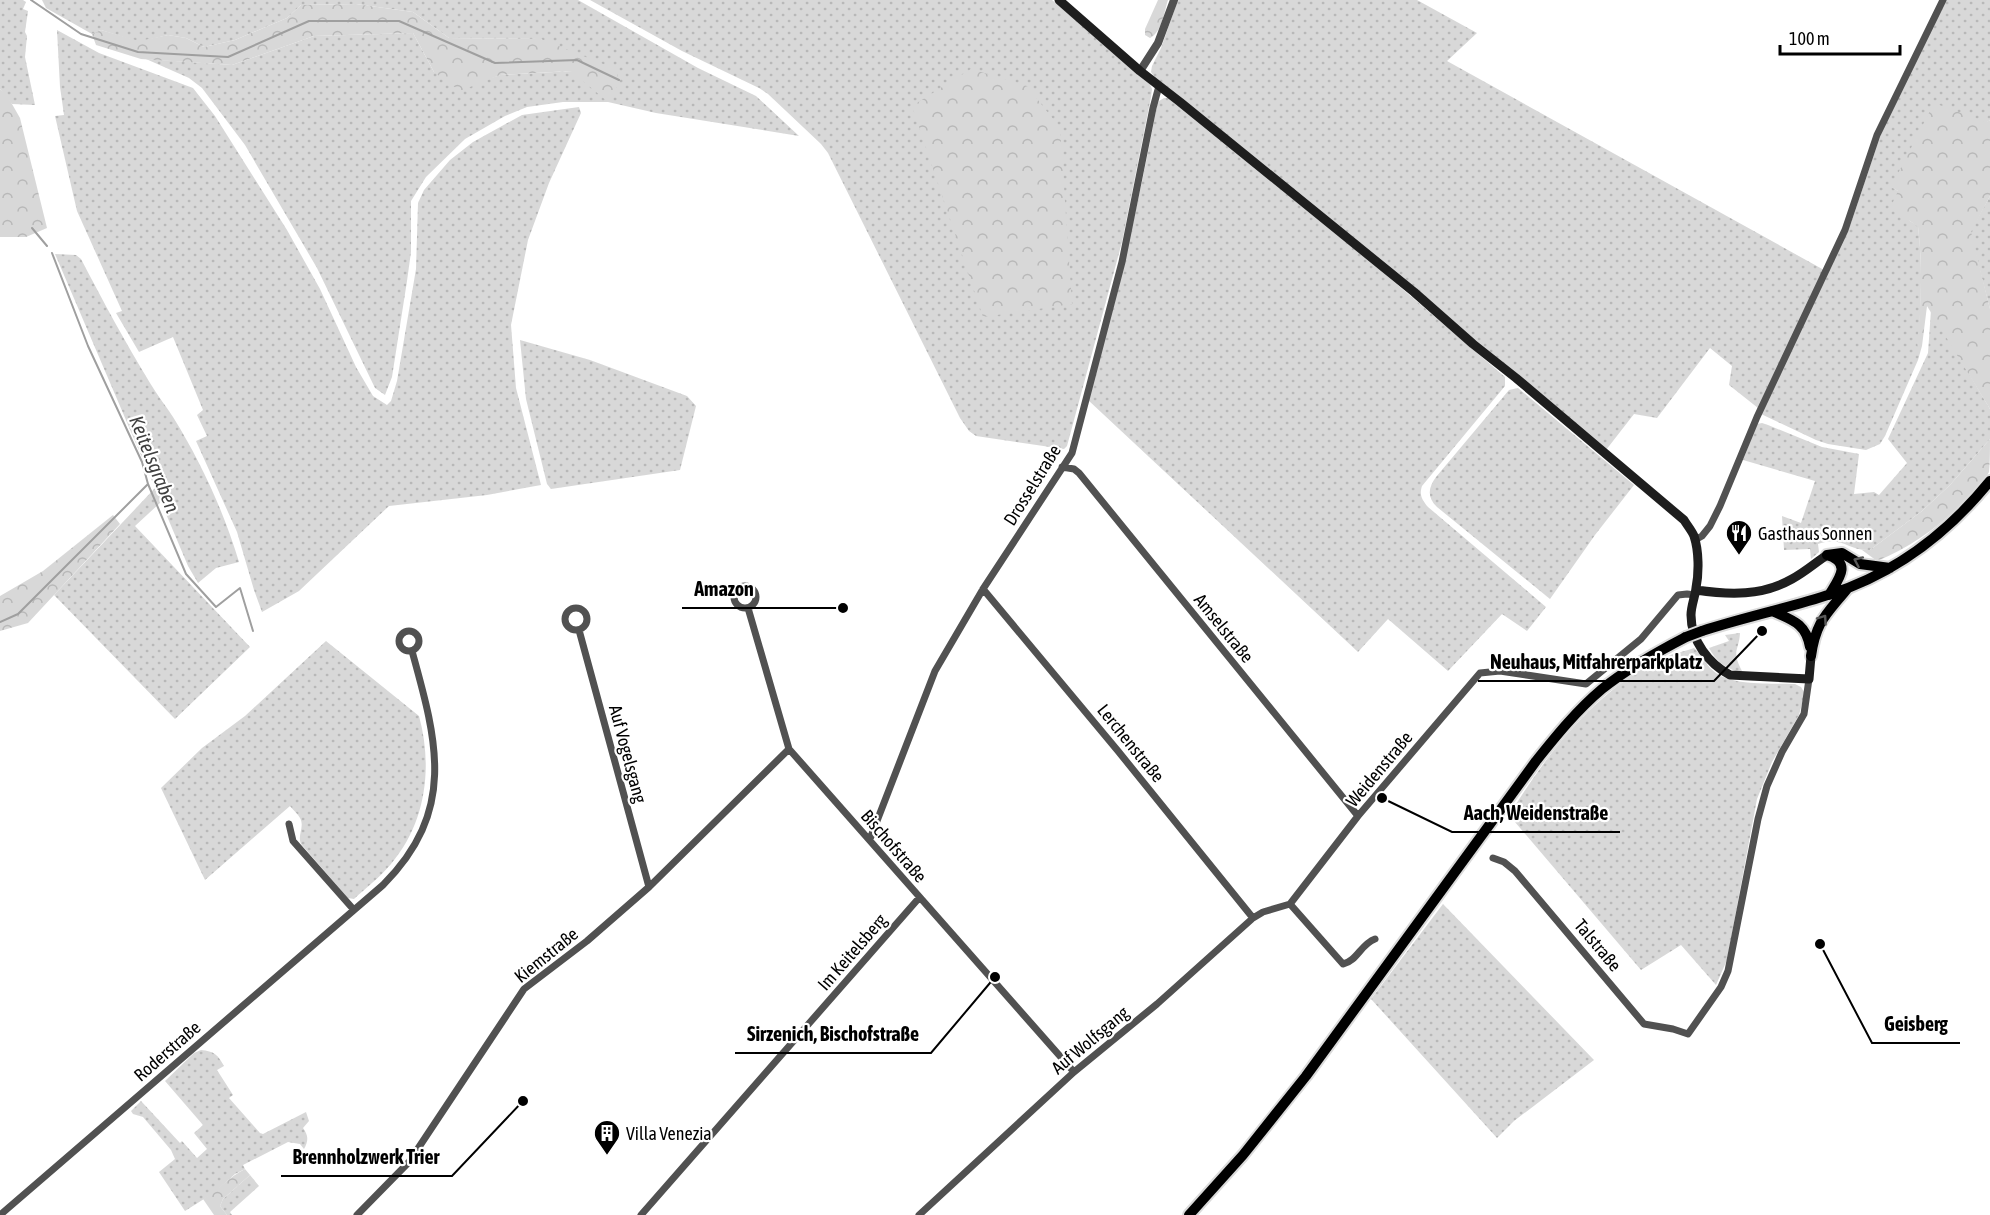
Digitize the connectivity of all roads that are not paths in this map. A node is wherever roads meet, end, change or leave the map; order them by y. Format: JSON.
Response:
{"nodes":[{"id":1,"x":1059,"y":0,"type":"edge"},
{"id":2,"x":1174,"y":0,"type":"edge"},
{"id":3,"x":1943,"y":0,"type":"edge"},
{"id":4,"x":1140,"y":71,"type":"junction"},
{"id":5,"x":1159,"y":86,"type":"junction"},
{"id":6,"x":1062,"y":467,"type":"junction"},
{"id":7,"x":1990,"y":481,"type":"edge"},
{"id":8,"x":1695,"y":540,"type":"junction"},
{"id":9,"x":1827,"y":555,"type":"junction"},
{"id":10,"x":1891,"y":568,"type":"junction"},
{"id":11,"x":1848,"y":588,"type":"junction"},
{"id":12,"x":983,"y":589,"type":"junction"},
{"id":13,"x":1696,"y":592,"type":"junction"},
{"id":14,"x":1829,"y":595,"type":"junction"},
{"id":15,"x":748,"y":608,"type":"dead end"},
{"id":16,"x":1772,"y":611,"type":"junction"},
{"id":17,"x":579,"y":630,"type":"dead end"},
{"id":18,"x":412,"y":651,"type":"dead end"},
{"id":19,"x":1811,"y":656,"type":"junction"},
{"id":20,"x":1809,"y":679,"type":"junction"},
{"id":21,"x":789,"y":749,"type":"junction"},
{"id":22,"x":1358,"y":816,"type":"junction"},
{"id":23,"x":289,"y":824,"type":"dead end"},
{"id":24,"x":870,"y":839,"type":"junction"},
{"id":25,"x":1493,"y":858,"type":"dead end"},
{"id":26,"x":649,"y":887,"type":"junction"},
{"id":27,"x":919,"y":898,"type":"junction"},
{"id":28,"x":1290,"y":904,"type":"junction"},
{"id":29,"x":354,"y":910,"type":"junction"},
{"id":30,"x":1252,"y":918,"type":"junction"},
{"id":31,"x":1375,"y":939,"type":"dead end"},
{"id":32,"x":1074,"y":1072,"type":"junction"},
{"id":33,"x":0,"y":1215,"type":"edge"},
{"id":34,"x":357,"y":1215,"type":"edge"},
{"id":35,"x":640,"y":1215,"type":"edge"},
{"id":36,"x":919,"y":1215,"type":"edge"},
{"id":37,"x":1190,"y":1215,"type":"edge"}],
"edges":[{"from":1,"to":4,"type":"main road"},
{"from":2,"to":4,"type":"street"},
{"from":3,"to":8,"type":"street"},
{"from":4,"to":5,"type":"main road"},
{"from":5,"to":6,"type":"street","name":"Drosselstraße"},
{"from":5,"to":8,"type":"main road"},
{"from":6,"to":12,"type":"street","name":"Drosselstraße"},
{"from":6,"to":22,"type":"street","name":"Amselstraße"},
{"from":7,"to":10,"type":"highway"},
{"from":8,"to":13,"type":"main road"},
{"from":10,"to":9,"type":"highway","one_way":true},
{"from":9,"to":13,"type":"main road"},
{"from":9,"to":14,"type":"highway"},
{"from":10,"to":11,"type":"highway"},
{"from":11,"to":14,"type":"highway"},
{"from":19,"to":11,"type":"highway","one_way":true},
{"from":12,"to":24,"type":"street","name":"Drosselstraße"},
{"from":12,"to":30,"type":"street","name":"Lerchenstraße"},
{"from":13,"to":20,"type":"main road"},
{"from":13,"to":22,"type":"street","name":"Weidenstraße"},
{"from":14,"to":16,"type":"highway"},
{"from":15,"to":21,"type":"street","name":"Bischofstraße"},
{"from":16,"to":19,"type":"highway"},
{"from":16,"to":37,"type":"highway","bridge":true},
{"from":17,"to":26,"type":"street","name":"Auf Vogelsgang"},
{"from":18,"to":29,"type":"street","name":"Roderstraße"},
{"from":19,"to":20,"type":"main road"},
{"from":20,"to":25,"type":"street","name":"Talstraße"},
{"from":21,"to":24,"type":"street","name":"Bischofstraße"},
{"from":21,"to":26,"type":"street","name":"Kiemstraße"},
{"from":22,"to":28,"type":"street","name":"Weidenstraße"},
{"from":23,"to":29,"type":"street"},
{"from":24,"to":27,"type":"street","name":"Bischofstraße"},
{"from":26,"to":34,"type":"street","name":"Kiemstraße"},
{"from":27,"to":32,"type":"street","name":"Bischofstraße"},
{"from":27,"to":35,"type":"street","name":"Im Keitelsberg"},
{"from":28,"to":30,"type":"street","name":"Auf Wolfsgang"},
{"from":28,"to":31,"type":"street"},
{"from":29,"to":33,"type":"street","name":"Roderstraße"},
{"from":30,"to":32,"type":"street","name":"Auf Wolfsgang"},
{"from":32,"to":36,"type":"street","name":"Auf Wolfsgang"}]}
